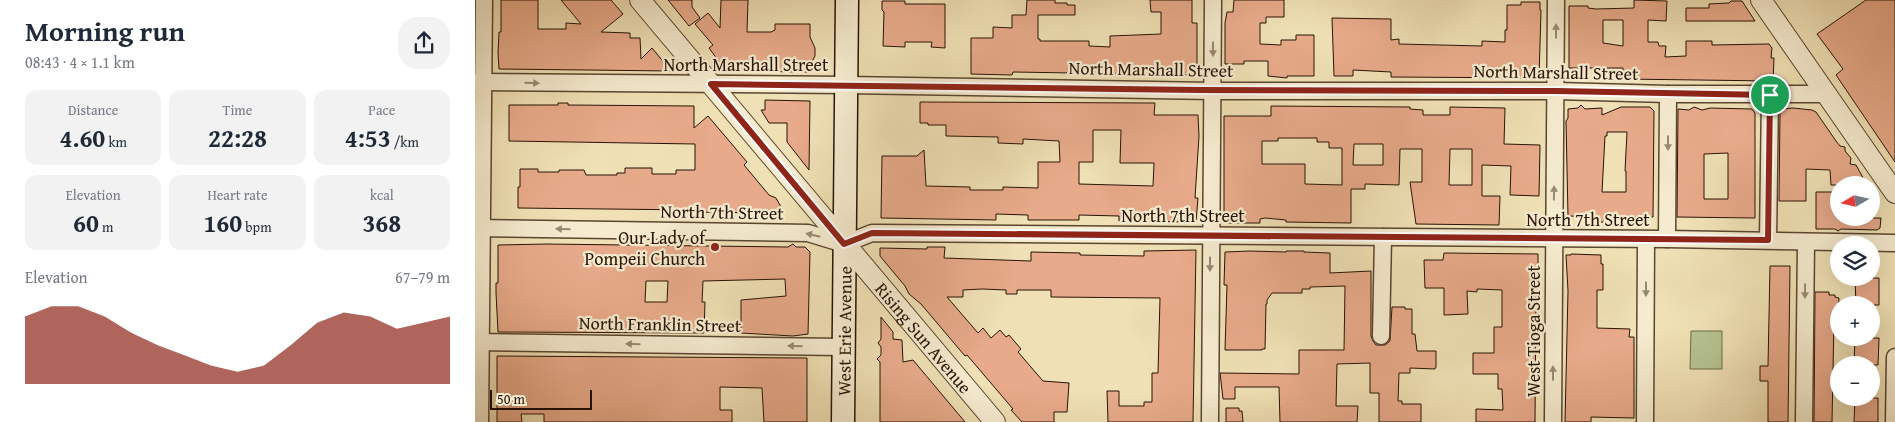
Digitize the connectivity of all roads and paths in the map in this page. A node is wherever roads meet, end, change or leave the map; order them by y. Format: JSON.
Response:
{"nodes":[{"id":1,"x":484,"y":0,"type":"edge"},
{"id":2,"x":641,"y":0,"type":"edge"},
{"id":3,"x":847,"y":0,"type":"edge"},
{"id":4,"x":1213,"y":0,"type":"edge"},
{"id":5,"x":1557,"y":0,"type":"edge"},
{"id":6,"x":1761,"y":0,"type":"edge"},
{"id":7,"x":479,"y":82,"type":"edge"},
{"id":8,"x":711,"y":84,"type":"junction"},
{"id":9,"x":846,"y":85,"type":"junction"},
{"id":10,"x":1213,"y":91,"type":"junction"},
{"id":11,"x":1556,"y":91,"type":"junction"},
{"id":12,"x":1668,"y":94,"type":"junction"},
{"id":13,"x":1827,"y":94,"type":"junction"},
{"id":14,"x":1770,"y":95,"type":"junction"},
{"id":15,"x":1895,"y":193,"type":"edge"},
{"id":16,"x":478,"y":228,"type":"edge"},
{"id":17,"x":1210,"y":236,"type":"junction"},
{"id":18,"x":1383,"y":236,"type":"junction"},
{"id":19,"x":1553,"y":239,"type":"junction"},
{"id":20,"x":1667,"y":239,"type":"junction"},
{"id":21,"x":1646,"y":240,"type":"junction"},
{"id":22,"x":1768,"y":240,"type":"junction"},
{"id":23,"x":1806,"y":242,"type":"junction"},
{"id":24,"x":1895,"y":243,"type":"edge"},
{"id":25,"x":844,"y":244,"type":"junction"},
{"id":26,"x":1381,"y":336,"type":"dead end"},
{"id":27,"x":478,"y":342,"type":"edge"},
{"id":28,"x":844,"y":347,"type":"junction"},
{"id":29,"x":1895,"y":357,"type":"edge"},
{"id":30,"x":480,"y":422,"type":"edge"},
{"id":31,"x":843,"y":422,"type":"edge"},
{"id":32,"x":995,"y":422,"type":"edge"},
{"id":33,"x":1210,"y":422,"type":"edge"},
{"id":34,"x":1553,"y":422,"type":"edge"},
{"id":35,"x":1645,"y":422,"type":"edge"},
{"id":36,"x":1804,"y":422,"type":"edge"},
{"id":37,"x":1894,"y":422,"type":"edge"}],
"edges":[{"from":1,"to":7,"type":"street"},
{"from":2,"to":8,"type":"street","name":"Rising Sun Avenue"},
{"from":3,"to":9,"type":"main road","name":"West Erie Avenue"},
{"from":4,"to":10,"type":"street","one_way":true},
{"from":11,"to":5,"type":"street","name":"West Tioga Street","one_way":true},
{"from":6,"to":13,"type":"street"},
{"from":7,"to":8,"type":"street","name":"North Marshall Street","one_way":true},
{"from":7,"to":16,"type":"street"},
{"from":8,"to":9,"type":"street","name":"North Marshall Street"},
{"from":8,"to":25,"type":"street","name":"Rising Sun Avenue"},
{"from":9,"to":10,"type":"street","name":"North Marshall Street"},
{"from":9,"to":25,"type":"main road","name":"West Erie Avenue"},
{"from":10,"to":11,"type":"street","name":"North Marshall Street"},
{"from":10,"to":17,"type":"street"},
{"from":11,"to":12,"type":"street","name":"North Marshall Street"},
{"from":19,"to":11,"type":"street","name":"West Tioga Street","one_way":true},
{"from":12,"to":14,"type":"street","name":"North Marshall Street"},
{"from":12,"to":20,"type":"street","one_way":true},
{"from":13,"to":14,"type":"street","name":"North Marshall Street"},
{"from":13,"to":15,"type":"street"},
{"from":14,"to":22,"type":"street"},
{"from":25,"to":16,"type":"street","name":"North 7th Street","one_way":true},
{"from":16,"to":27,"type":"street"},
{"from":17,"to":18,"type":"street","name":"North 7th Street"},
{"from":17,"to":25,"type":"street","name":"North 7th Street"},
{"from":17,"to":33,"type":"street","one_way":true},
{"from":18,"to":19,"type":"street","name":"North 7th Street"},
{"from":18,"to":26,"type":"street"},
{"from":19,"to":21,"type":"street","name":"North 7th Street"},
{"from":34,"to":19,"type":"street","name":"West Tioga Street","one_way":true},
{"from":20,"to":21,"type":"street","name":"North 7th Street"},
{"from":20,"to":22,"type":"street","name":"North 7th Street"},
{"from":21,"to":35,"type":"street","one_way":true},
{"from":22,"to":23,"type":"street","name":"North 7th Street"},
{"from":23,"to":24,"type":"street","name":"North 7th Street"},
{"from":23,"to":36,"type":"street","one_way":true},
{"from":25,"to":28,"type":"main road","name":"West Erie Avenue"},
{"from":25,"to":32,"type":"street","name":"Rising Sun Avenue"},
{"from":28,"to":27,"type":"street","name":"North Franklin Street","one_way":true},
{"from":27,"to":30,"type":"street"},
{"from":28,"to":31,"type":"main road","name":"West Erie Avenue"},
{"from":29,"to":37,"type":"street"}]}
